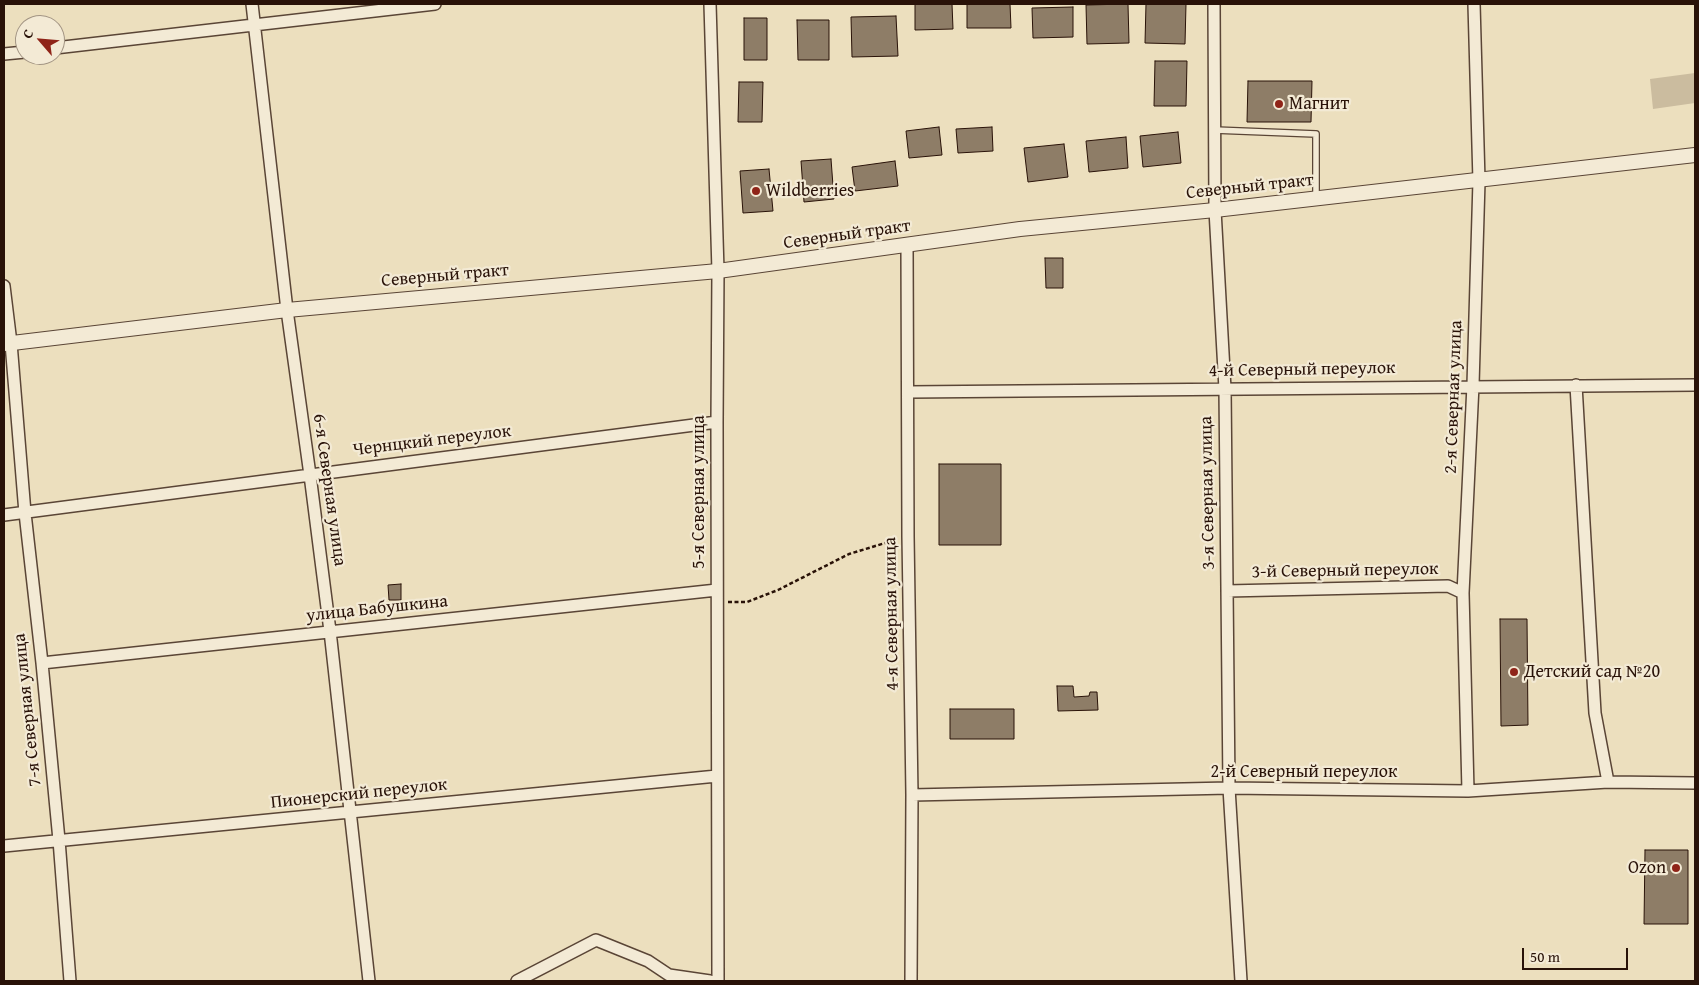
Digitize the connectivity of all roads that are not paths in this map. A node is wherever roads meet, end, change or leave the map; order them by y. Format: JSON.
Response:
{"nodes":[{"id":1,"x":252,"y":4,"type":"edge"},
{"id":2,"x":435,"y":4,"type":"edge"},
{"id":3,"x":710,"y":4,"type":"edge"},
{"id":4,"x":1214,"y":4,"type":"edge"},
{"id":5,"x":1474,"y":4,"type":"edge"},
{"id":6,"x":254,"y":25,"type":"junction"},
{"id":7,"x":65,"y":47,"type":"edge"},
{"id":8,"x":1214,"y":130,"type":"junction"},
{"id":9,"x":1695,"y":155,"type":"edge"},
{"id":10,"x":1479,"y":181,"type":"junction"},
{"id":11,"x":1316,"y":199,"type":"junction"},
{"id":12,"x":1215,"y":210,"type":"junction"},
{"id":13,"x":908,"y":245,"type":"junction"},
{"id":14,"x":718,"y":271,"type":"junction"},
{"id":15,"x":4,"y":286,"type":"edge"},
{"id":16,"x":287,"y":310,"type":"junction"},
{"id":17,"x":7,"y":344,"type":"edge"},
{"id":18,"x":1473,"y":385,"type":"junction"},
{"id":19,"x":1576,"y":385,"type":"junction"},
{"id":20,"x":1695,"y":385,"type":"edge"},
{"id":21,"x":1225,"y":389,"type":"junction"},
{"id":22,"x":909,"y":392,"type":"junction"},
{"id":23,"x":717,"y":422,"type":"junction"},
{"id":24,"x":310,"y":475,"type":"junction"},
{"id":25,"x":25,"y":513,"type":"junction"},
{"id":26,"x":4,"y":515,"type":"edge"},
{"id":27,"x":717,"y":590,"type":"junction"},
{"id":28,"x":1227,"y":591,"type":"junction"},
{"id":29,"x":1463,"y":593,"type":"junction"},
{"id":30,"x":330,"y":631,"type":"junction"},
{"id":31,"x":42,"y":663,"type":"junction"},
{"id":32,"x":717,"y":776,"type":"junction"},
{"id":33,"x":1608,"y":782,"type":"junction"},
{"id":34,"x":1695,"y":783,"type":"edge"},
{"id":35,"x":1229,"y":788,"type":"junction"},
{"id":36,"x":1468,"y":791,"type":"junction"},
{"id":37,"x":912,"y":795,"type":"junction"},
{"id":38,"x":350,"y":813,"type":"junction"},
{"id":39,"x":59,"y":840,"type":"junction"},
{"id":40,"x":4,"y":846,"type":"edge"},
{"id":41,"x":666,"y":978,"type":"edge"},
{"id":42,"x":70,"y":981,"type":"edge"},
{"id":43,"x":369,"y":981,"type":"edge"},
{"id":44,"x":517,"y":981,"type":"edge"},
{"id":45,"x":710,"y":981,"type":"edge"},
{"id":46,"x":718,"y":981,"type":"edge"},
{"id":47,"x":911,"y":981,"type":"edge"},
{"id":48,"x":1241,"y":981,"type":"edge"}],
"edges":[{"from":1,"to":6,"type":"street","name":"6-я Северная улица"},
{"from":2,"to":6,"type":"street"},
{"from":3,"to":14,"type":"street","name":"5-я Северная улица"},
{"from":4,"to":8,"type":"street","name":"3-я Северная улица"},
{"from":5,"to":10,"type":"street","name":"2-я Северная улица"},
{"from":6,"to":7,"type":"street"},
{"from":6,"to":16,"type":"street","name":"6-я Северная улица"},
{"from":8,"to":11,"type":"lane"},
{"from":8,"to":12,"type":"street","name":"3-я Северная улица"},
{"from":9,"to":10,"type":"street","name":"Северный тракт"},
{"from":10,"to":11,"type":"street","name":"Северный тракт"},
{"from":10,"to":18,"type":"street","name":"2-я Северная улица"},
{"from":11,"to":12,"type":"street","name":"Северный тракт"},
{"from":12,"to":13,"type":"street","name":"Северный тракт"},
{"from":12,"to":21,"type":"street","name":"3-я Северная улица"},
{"from":13,"to":14,"type":"street","name":"Северный тракт"},
{"from":13,"to":22,"type":"street","name":"4-я Северная улица"},
{"from":14,"to":16,"type":"street","name":"Северный тракт"},
{"from":14,"to":23,"type":"street","name":"5-я Северная улица"},
{"from":15,"to":17,"type":"street","name":"7-я Северная улица"},
{"from":16,"to":17,"type":"street","name":"Северный тракт"},
{"from":16,"to":24,"type":"street","name":"6-я Северная улица"},
{"from":17,"to":25,"type":"street","name":"7-я Северная улица"},
{"from":18,"to":19,"type":"street","name":"4-й Северный переулок"},
{"from":18,"to":21,"type":"street","name":"4-й Северный переулок"},
{"from":18,"to":29,"type":"street","name":"2-я Северная улица"},
{"from":19,"to":20,"type":"street","name":"4-й Северный переулок"},
{"from":19,"to":33,"type":"street"},
{"from":21,"to":22,"type":"street","name":"4-й Северный переулок"},
{"from":21,"to":28,"type":"street","name":"3-я Северная улица"},
{"from":22,"to":37,"type":"street","name":"4-я Северная улица"},
{"from":23,"to":24,"type":"street","name":"Чернцкий переулок"},
{"from":23,"to":27,"type":"street","name":"5-я Северная улица"},
{"from":24,"to":25,"type":"street","name":"Чернцкий переулок"},
{"from":24,"to":30,"type":"street","name":"6-я Северная улица"},
{"from":25,"to":26,"type":"street","name":"Чернцкий переулок"},
{"from":25,"to":31,"type":"street","name":"7-я Северная улица"},
{"from":27,"to":30,"type":"street","name":"улица Бабушкина"},
{"from":27,"to":32,"type":"street","name":"5-я Северная улица"},
{"from":28,"to":29,"type":"street","name":"3-й Северный переулок"},
{"from":28,"to":35,"type":"street","name":"3-я Северная улица"},
{"from":29,"to":36,"type":"street","name":"2-я Северная улица"},
{"from":30,"to":31,"type":"street","name":"улица Бабушкина"},
{"from":30,"to":38,"type":"street","name":"6-я Северная улица"},
{"from":31,"to":39,"type":"street","name":"7-я Северная улица"},
{"from":32,"to":38,"type":"street","name":"Пионерский переулок"},
{"from":32,"to":46,"type":"street","name":"5-я Северная улица"},
{"from":33,"to":34,"type":"street","name":"2-й Северный переулок"},
{"from":33,"to":36,"type":"street","name":"2-й Северный переулок"},
{"from":35,"to":36,"type":"street","name":"2-й Северный переулок"},
{"from":35,"to":37,"type":"street","name":"2-й Северный переулок"},
{"from":35,"to":48,"type":"street","name":"3-я Северная улица"},
{"from":37,"to":47,"type":"street","name":"4-я Северная улица"},
{"from":38,"to":39,"type":"street","name":"Пионерский переулок"},
{"from":38,"to":43,"type":"street","name":"6-я Северная улица"},
{"from":39,"to":40,"type":"street","name":"Пионерский переулок"},
{"from":39,"to":42,"type":"street","name":"7-я Северная улица"},
{"from":41,"to":44,"type":"street"},
{"from":41,"to":45,"type":"street"}]}
